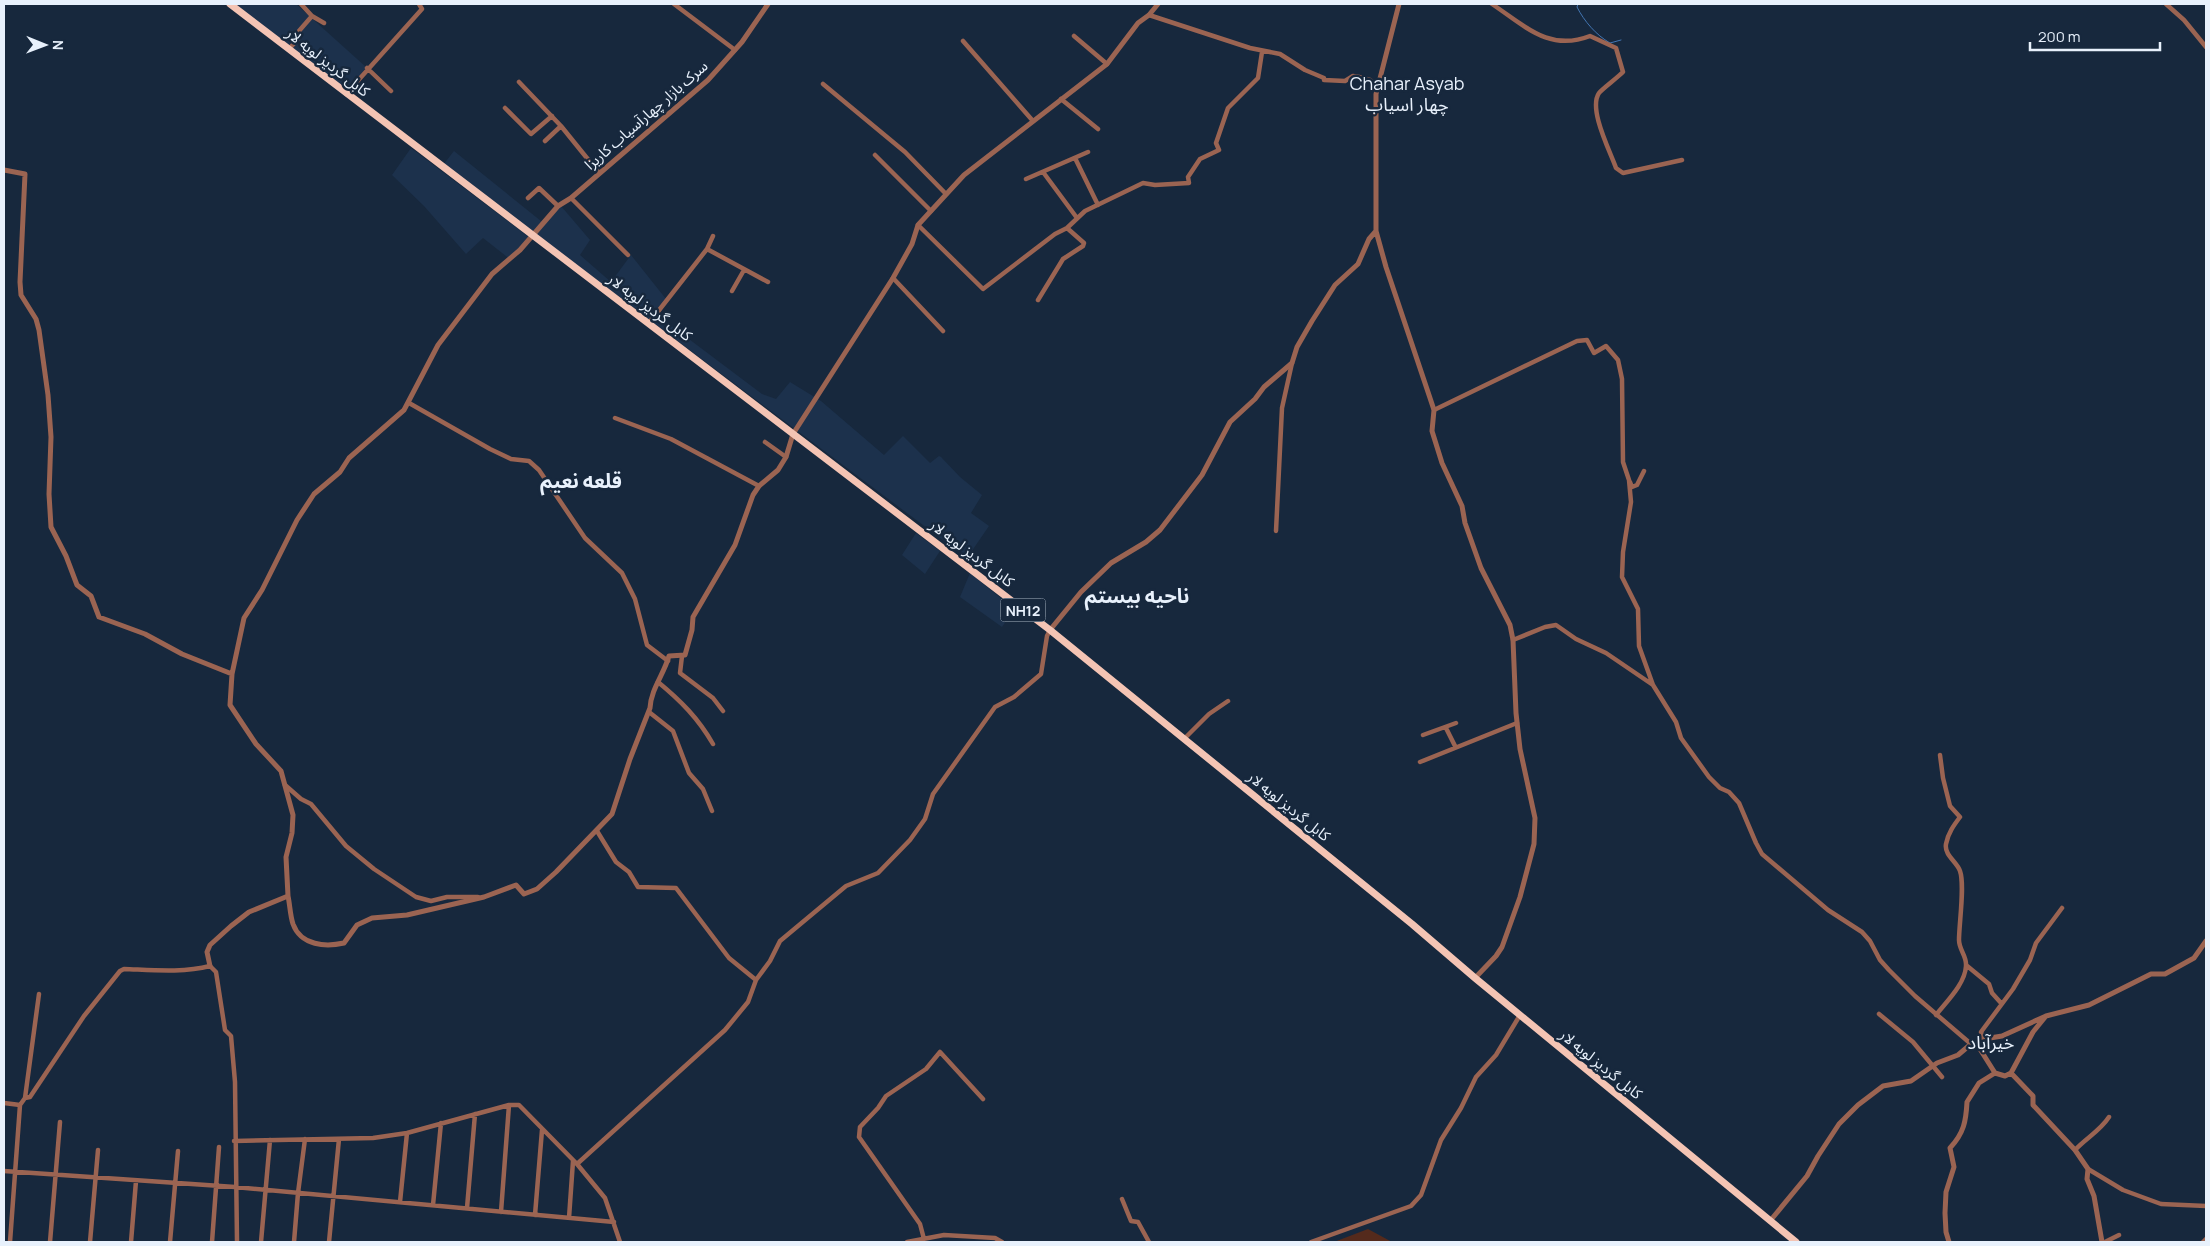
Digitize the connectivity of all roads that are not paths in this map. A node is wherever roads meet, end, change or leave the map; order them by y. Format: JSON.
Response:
{"nodes":[{"id":1,"x":230,"y":4,"type":"edge"},
{"id":2,"x":301,"y":4,"type":"edge"},
{"id":3,"x":419,"y":4,"type":"edge"},
{"id":4,"x":674,"y":4,"type":"edge"},
{"id":5,"x":768,"y":4,"type":"edge"},
{"id":6,"x":1158,"y":4,"type":"edge"},
{"id":7,"x":1399,"y":4,"type":"edge"},
{"id":8,"x":1492,"y":4,"type":"edge"},
{"id":9,"x":2166,"y":4,"type":"edge"},
{"id":10,"x":1149,"y":15,"type":"junction"},
{"id":11,"x":312,"y":16,"type":"junction"},
{"id":12,"x":324,"y":23,"type":"dead end"},
{"id":13,"x":1074,"y":36,"type":"dead end"},
{"id":14,"x":963,"y":41,"type":"dead end"},
{"id":15,"x":2206,"y":47,"type":"edge"},
{"id":16,"x":289,"y":50,"type":"junction"},
{"id":17,"x":735,"y":50,"type":"junction"},
{"id":18,"x":1262,"y":52,"type":"junction"},
{"id":19,"x":1107,"y":64,"type":"junction"},
{"id":20,"x":367,"y":68,"type":"junction"},
{"id":21,"x":519,"y":82,"type":"dead end"},
{"id":22,"x":823,"y":84,"type":"dead end"},
{"id":23,"x":1378,"y":87,"type":"junction"},
{"id":24,"x":391,"y":91,"type":"dead end"},
{"id":25,"x":346,"y":94,"type":"junction"},
{"id":26,"x":1061,"y":99,"type":"junction"},
{"id":27,"x":505,"y":108,"type":"dead end"},
{"id":28,"x":552,"y":116,"type":"junction"},
{"id":29,"x":1032,"y":121,"type":"junction"},
{"id":30,"x":561,"y":126,"type":"junction"},
{"id":31,"x":1098,"y":129,"type":"dead end"},
{"id":32,"x":545,"y":141,"type":"dead end"},
{"id":33,"x":1088,"y":152,"type":"dead end"},
{"id":34,"x":875,"y":155,"type":"dead end"},
{"id":35,"x":1076,"y":158,"type":"junction"},
{"id":36,"x":1682,"y":160,"type":"dead end"},
{"id":37,"x":4,"y":170,"type":"edge"},
{"id":38,"x":1043,"y":172,"type":"junction"},
{"id":39,"x":599,"y":173,"type":"junction"},
{"id":40,"x":1026,"y":179,"type":"dead end"},
{"id":41,"x":946,"y":194,"type":"junction"},
{"id":42,"x":528,"y":198,"type":"dead end"},
{"id":43,"x":572,"y":198,"type":"junction"},
{"id":44,"x":1098,"y":204,"type":"junction"},
{"id":45,"x":558,"y":206,"type":"junction"},
{"id":46,"x":931,"y":211,"type":"junction"},
{"id":47,"x":1077,"y":218,"type":"junction"},
{"id":48,"x":918,"y":225,"type":"junction"},
{"id":49,"x":1067,"y":228,"type":"junction"},
{"id":50,"x":1376,"y":231,"type":"junction"},
{"id":51,"x":531,"y":235,"type":"junction"},
{"id":52,"x":713,"y":236,"type":"dead end"},
{"id":53,"x":707,"y":249,"type":"junction"},
{"id":54,"x":628,"y":255,"type":"dead end"},
{"id":55,"x":744,"y":270,"type":"junction"},
{"id":56,"x":893,"y":278,"type":"junction"},
{"id":57,"x":768,"y":282,"type":"dead end"},
{"id":58,"x":732,"y":291,"type":"dead end"},
{"id":59,"x":1038,"y":300,"type":"dead end"},
{"id":60,"x":650,"y":323,"type":"junction"},
{"id":61,"x":943,"y":331,"type":"dead end"},
{"id":62,"x":1292,"y":363,"type":"junction"},
{"id":63,"x":409,"y":403,"type":"junction"},
{"id":64,"x":1434,"y":410,"type":"junction"},
{"id":65,"x":615,"y":418,"type":"dead end"},
{"id":66,"x":794,"y":434,"type":"junction"},
{"id":67,"x":766,"y":442,"type":"dead end"},
{"id":68,"x":786,"y":457,"type":"junction"},
{"id":69,"x":1644,"y":471,"type":"dead end"},
{"id":70,"x":1629,"y":480,"type":"junction"},
{"id":71,"x":759,"y":486,"type":"junction"},
{"id":72,"x":1276,"y":531,"type":"dead end"},
{"id":73,"x":1050,"y":630,"type":"junction"},
{"id":74,"x":1514,"y":640,"type":"junction"},
{"id":75,"x":682,"y":656,"type":"junction"},
{"id":76,"x":668,"y":661,"type":"junction"},
{"id":77,"x":232,"y":674,"type":"junction"},
{"id":78,"x":658,"y":682,"type":"junction"},
{"id":79,"x":1653,"y":684,"type":"junction"},
{"id":80,"x":1228,"y":701,"type":"dead end"},
{"id":81,"x":723,"y":711,"type":"dead end"},
{"id":82,"x":649,"y":712,"type":"junction"},
{"id":83,"x":1456,"y":722,"type":"dead end"},
{"id":84,"x":1517,"y":723,"type":"junction"},
{"id":85,"x":1446,"y":728,"type":"junction"},
{"id":86,"x":1423,"y":736,"type":"dead end"},
{"id":87,"x":1185,"y":738,"type":"junction"},
{"id":88,"x":713,"y":744,"type":"dead end"},
{"id":89,"x":1455,"y":746,"type":"junction"},
{"id":90,"x":1940,"y":755,"type":"dead end"},
{"id":91,"x":1420,"y":762,"type":"dead end"},
{"id":92,"x":285,"y":785,"type":"junction"},
{"id":93,"x":712,"y":811,"type":"dead end"},
{"id":94,"x":597,"y":831,"type":"junction"},
{"id":95,"x":288,"y":896,"type":"junction"},
{"id":96,"x":484,"y":897,"type":"junction"},
{"id":97,"x":2062,"y":908,"type":"dead end"},
{"id":98,"x":2206,"y":941,"type":"edge"},
{"id":99,"x":1966,"y":965,"type":"junction"},
{"id":100,"x":210,"y":966,"type":"junction"},
{"id":101,"x":1475,"y":978,"type":"junction"},
{"id":102,"x":756,"y":980,"type":"junction"},
{"id":103,"x":39,"y":994,"type":"dead end"},
{"id":104,"x":2001,"y":1002,"type":"junction"},
{"id":105,"x":1879,"y":1014,"type":"dead end"},
{"id":106,"x":1520,"y":1015,"type":"junction"},
{"id":107,"x":1936,"y":1015,"type":"junction"},
{"id":108,"x":2046,"y":1016,"type":"junction"},
{"id":109,"x":1984,"y":1039,"type":"junction"},
{"id":110,"x":1971,"y":1044,"type":"junction"},
{"id":111,"x":1978,"y":1046,"type":"junction"},
{"id":112,"x":1933,"y":1066,"type":"junction"},
{"id":113,"x":1995,"y":1073,"type":"junction"},
{"id":114,"x":2012,"y":1073,"type":"junction"},
{"id":115,"x":1942,"y":1077,"type":"dead end"},
{"id":116,"x":25,"y":1098,"type":"junction"},
{"id":117,"x":982,"y":1099,"type":"dead end"},
{"id":118,"x":4,"y":1103,"type":"edge"},
{"id":119,"x":20,"y":1105,"type":"junction"},
{"id":120,"x":509,"y":1106,"type":"junction"},
{"id":121,"x":475,"y":1114,"type":"junction"},
{"id":122,"x":2109,"y":1117,"type":"dead end"},
{"id":123,"x":60,"y":1122,"type":"dead end"},
{"id":124,"x":441,"y":1124,"type":"junction"},
{"id":125,"x":542,"y":1130,"type":"junction"},
{"id":126,"x":407,"y":1133,"type":"junction"},
{"id":127,"x":306,"y":1139,"type":"junction"},
{"id":128,"x":339,"y":1139,"type":"junction"},
{"id":129,"x":270,"y":1140,"type":"junction"},
{"id":130,"x":234,"y":1141,"type":"junction"},
{"id":131,"x":220,"y":1147,"type":"dead end"},
{"id":132,"x":98,"y":1150,"type":"dead end"},
{"id":133,"x":2075,"y":1150,"type":"junction"},
{"id":134,"x":178,"y":1151,"type":"dead end"},
{"id":135,"x":575,"y":1162,"type":"junction"},
{"id":136,"x":2088,"y":1169,"type":"junction"},
{"id":137,"x":4,"y":1171,"type":"edge"},
{"id":138,"x":16,"y":1171,"type":"junction"},
{"id":139,"x":55,"y":1174,"type":"junction"},
{"id":140,"x":95,"y":1178,"type":"junction"},
{"id":141,"x":136,"y":1181,"type":"junction"},
{"id":142,"x":176,"y":1184,"type":"junction"},
{"id":143,"x":216,"y":1186,"type":"junction"},
{"id":144,"x":235,"y":1187,"type":"junction"},
{"id":145,"x":266,"y":1190,"type":"junction"},
{"id":146,"x":298,"y":1193,"type":"junction"},
{"id":147,"x":334,"y":1196,"type":"junction"},
{"id":148,"x":1122,"y":1199,"type":"dead end"},
{"id":149,"x":400,"y":1202,"type":"junction"},
{"id":150,"x":433,"y":1205,"type":"junction"},
{"id":151,"x":2206,"y":1206,"type":"edge"},
{"id":152,"x":466,"y":1208,"type":"junction"},
{"id":153,"x":501,"y":1212,"type":"junction"},
{"id":154,"x":535,"y":1215,"type":"junction"},
{"id":155,"x":569,"y":1218,"type":"junction"},
{"id":156,"x":1770,"y":1220,"type":"junction"},
{"id":157,"x":614,"y":1222,"type":"junction"},
{"id":158,"x":2119,"y":1235,"type":"dead end"},
{"id":159,"x":924,"y":1239,"type":"junction"},
{"id":160,"x":2206,"y":1239,"type":"edge"},
{"id":161,"x":10,"y":1242,"type":"edge"},
{"id":162,"x":50,"y":1242,"type":"edge"},
{"id":163,"x":90,"y":1242,"type":"edge"},
{"id":164,"x":131,"y":1242,"type":"edge"},
{"id":165,"x":170,"y":1242,"type":"edge"},
{"id":166,"x":212,"y":1242,"type":"edge"},
{"id":167,"x":237,"y":1242,"type":"edge"},
{"id":168,"x":261,"y":1242,"type":"edge"},
{"id":169,"x":294,"y":1242,"type":"edge"},
{"id":170,"x":329,"y":1242,"type":"edge"},
{"id":171,"x":620,"y":1242,"type":"edge"},
{"id":172,"x":907,"y":1242,"type":"edge"},
{"id":173,"x":1002,"y":1242,"type":"edge"},
{"id":174,"x":1149,"y":1242,"type":"edge"},
{"id":175,"x":1311,"y":1242,"type":"edge"},
{"id":176,"x":1796,"y":1242,"type":"edge"},
{"id":177,"x":1950,"y":1242,"type":"edge"},
{"id":178,"x":2104,"y":1242,"type":"edge"},
{"id":179,"x":2204,"y":1242,"type":"edge"}],
"edges":[{"from":1,"to":16,"type":"highway","name":"کابل گردیز لویه لار","number":"NH12"},
{"from":2,"to":11,"type":"street"},
{"from":3,"to":20,"type":"street"},
{"from":4,"to":17,"type":"street"},
{"from":5,"to":17,"type":"street","name":"سرک بازار چهارآسیاب کاریزا"},
{"from":6,"to":10,"type":"street"},
{"from":7,"to":23,"type":"street"},
{"from":8,"to":36,"type":"street"},
{"from":9,"to":15,"type":"street"},
{"from":10,"to":18,"type":"street"},
{"from":10,"to":19,"type":"street"},
{"from":11,"to":12,"type":"street"},
{"from":11,"to":16,"type":"street"},
{"from":13,"to":19,"type":"street"},
{"from":14,"to":29,"type":"street"},
{"from":16,"to":25,"type":"highway","name":"کابل گردیز لویه لار","number":"NH12"},
{"from":17,"to":39,"type":"street","name":"سرک بازار چهارآسیاب کاریزا"},
{"from":18,"to":23,"type":"street"},
{"from":18,"to":44,"type":"street"},
{"from":19,"to":26,"type":"street"},
{"from":20,"to":24,"type":"street"},
{"from":20,"to":25,"type":"street"},
{"from":21,"to":28,"type":"street"},
{"from":22,"to":41,"type":"street"},
{"from":23,"to":50,"type":"street"},
{"from":25,"to":51,"type":"highway","name":"کابل گردیز لویه لار","number":"NH12"},
{"from":26,"to":29,"type":"street"},
{"from":26,"to":31,"type":"street"},
{"from":27,"to":28,"type":"street"},
{"from":28,"to":30,"type":"street"},
{"from":29,"to":41,"type":"street"},
{"from":30,"to":32,"type":"street"},
{"from":30,"to":39,"type":"street"},
{"from":33,"to":35,"type":"street"},
{"from":34,"to":46,"type":"street"},
{"from":35,"to":38,"type":"street"},
{"from":35,"to":44,"type":"street"},
{"from":37,"to":77,"type":"street"},
{"from":38,"to":40,"type":"street"},
{"from":38,"to":47,"type":"street"},
{"from":39,"to":43,"type":"street","name":"سرک بازار چهارآسیاب کاریزا"},
{"from":41,"to":46,"type":"street"},
{"from":42,"to":45,"type":"street"},
{"from":43,"to":45,"type":"street","name":"سرک بازار چهارآسیاب کاریزا"},
{"from":43,"to":54,"type":"street"},
{"from":44,"to":47,"type":"street"},
{"from":45,"to":51,"type":"street","name":"سرک بازار چهارآسیاب کاریزا"},
{"from":46,"to":48,"type":"street"},
{"from":47,"to":49,"type":"street"},
{"from":48,"to":49,"type":"street"},
{"from":48,"to":56,"type":"street"},
{"from":49,"to":59,"type":"street"},
{"from":50,"to":62,"type":"street"},
{"from":50,"to":64,"type":"street"},
{"from":51,"to":60,"type":"highway","name":"کابل گردیز لویه لار","number":"NH12"},
{"from":51,"to":63,"type":"street","name":"سرک بازار چهارآسیاب کاریزا"},
{"from":52,"to":53,"type":"street"},
{"from":53,"to":55,"type":"street"},
{"from":53,"to":60,"type":"street"},
{"from":55,"to":57,"type":"street"},
{"from":55,"to":58,"type":"street"},
{"from":56,"to":61,"type":"street"},
{"from":56,"to":66,"type":"street"},
{"from":60,"to":66,"type":"highway","name":"کابل گردیز لویه لار","number":"NH12"},
{"from":62,"to":72,"type":"street"},
{"from":62,"to":73,"type":"street"},
{"from":63,"to":76,"type":"street"},
{"from":63,"to":77,"type":"street","name":"سرک بازار چهارآسیاب کاریزا"},
{"from":64,"to":70,"type":"street"},
{"from":64,"to":74,"type":"street"},
{"from":65,"to":71,"type":"street"},
{"from":66,"to":68,"type":"street"},
{"from":66,"to":73,"type":"highway","name":"کابل گردیز لویه لار","number":"NH12"},
{"from":67,"to":68,"type":"street"},
{"from":68,"to":71,"type":"street"},
{"from":69,"to":70,"type":"street"},
{"from":70,"to":79,"type":"street"},
{"from":71,"to":75,"type":"street"},
{"from":73,"to":87,"type":"highway","name":"کابل گردیز لویه لار","number":"NH12"},
{"from":73,"to":102,"type":"street"},
{"from":74,"to":79,"type":"street"},
{"from":74,"to":84,"type":"street"},
{"from":75,"to":76,"type":"street"},
{"from":75,"to":81,"type":"street"},
{"from":76,"to":78,"type":"street"},
{"from":77,"to":92,"type":"street","name":"سرک بازار چهارآسیاب کاریزا"},
{"from":78,"to":82,"type":"street"},
{"from":78,"to":88,"type":"street"},
{"from":79,"to":107,"type":"street"},
{"from":80,"to":87,"type":"street"},
{"from":82,"to":93,"type":"street"},
{"from":82,"to":94,"type":"street"},
{"from":83,"to":85,"type":"street"},
{"from":84,"to":89,"type":"street"},
{"from":84,"to":101,"type":"street"},
{"from":85,"to":86,"type":"street"},
{"from":85,"to":89,"type":"street"},
{"from":87,"to":101,"type":"highway","name":"کابل گردیز لویه لار","number":"NH12"},
{"from":89,"to":91,"type":"street"},
{"from":90,"to":99,"type":"street"},
{"from":92,"to":95,"type":"street","name":"سرک بازار چهارآسیاب کاریزا"},
{"from":92,"to":96,"type":"street"},
{"from":94,"to":96,"type":"street","name":"سرک بازار چهارآسیاب کاریزا"},
{"from":94,"to":102,"type":"street"},
{"from":95,"to":96,"type":"street","name":"سرک بازار چهارآسیاب کاریزا"},
{"from":95,"to":100,"type":"street"},
{"from":97,"to":104,"type":"street"},
{"from":98,"to":108,"type":"street"},
{"from":99,"to":104,"type":"street"},
{"from":99,"to":107,"type":"street"},
{"from":100,"to":116,"type":"street"},
{"from":100,"to":130,"type":"street"},
{"from":101,"to":106,"type":"highway","name":"کابل گردیز لویه لار","number":"NH12"},
{"from":102,"to":135,"type":"street"},
{"from":103,"to":116,"type":"street"},
{"from":104,"to":109,"type":"street"},
{"from":105,"to":112,"type":"street"},
{"from":106,"to":156,"type":"highway","name":"کابل گردیز لویه لار","number":"NH12"},
{"from":106,"to":175,"type":"street"},
{"from":107,"to":110,"type":"street"},
{"from":108,"to":109,"type":"street"},
{"from":108,"to":114,"type":"street"},
{"from":109,"to":111,"type":"street"},
{"from":110,"to":111,"type":"street"},
{"from":110,"to":112,"type":"street"},
{"from":111,"to":113,"type":"street"},
{"from":112,"to":115,"type":"street"},
{"from":112,"to":156,"type":"street"},
{"from":113,"to":114,"type":"street"},
{"from":113,"to":177,"type":"street"},
{"from":114,"to":133,"type":"street"},
{"from":116,"to":119,"type":"street"},
{"from":117,"to":159,"type":"street"},
{"from":118,"to":119,"type":"street"},
{"from":119,"to":138,"type":"street"},
{"from":120,"to":121,"type":"street"},
{"from":120,"to":125,"type":"street"},
{"from":120,"to":153,"type":"street"},
{"from":121,"to":124,"type":"street"},
{"from":121,"to":152,"type":"street"},
{"from":122,"to":133,"type":"street"},
{"from":123,"to":139,"type":"street"},
{"from":124,"to":126,"type":"street"},
{"from":124,"to":150,"type":"street"},
{"from":125,"to":135,"type":"street"},
{"from":125,"to":154,"type":"street"},
{"from":126,"to":128,"type":"street"},
{"from":126,"to":149,"type":"street"},
{"from":127,"to":128,"type":"street"},
{"from":127,"to":129,"type":"street"},
{"from":127,"to":146,"type":"street"},
{"from":128,"to":147,"type":"street"},
{"from":129,"to":130,"type":"street"},
{"from":129,"to":145,"type":"street"},
{"from":130,"to":144,"type":"street"},
{"from":131,"to":143,"type":"street"},
{"from":132,"to":140,"type":"street"},
{"from":133,"to":136,"type":"street"},
{"from":134,"to":142,"type":"street"},
{"from":135,"to":155,"type":"street"},
{"from":135,"to":157,"type":"street"},
{"from":136,"to":151,"type":"street"},
{"from":136,"to":178,"type":"street"},
{"from":137,"to":138,"type":"street"},
{"from":138,"to":139,"type":"street"},
{"from":138,"to":161,"type":"street"},
{"from":139,"to":140,"type":"street"},
{"from":139,"to":162,"type":"street"},
{"from":140,"to":141,"type":"street"},
{"from":140,"to":163,"type":"street"},
{"from":141,"to":142,"type":"street"},
{"from":141,"to":164,"type":"street"},
{"from":142,"to":143,"type":"street"},
{"from":142,"to":165,"type":"street"},
{"from":143,"to":144,"type":"street"},
{"from":143,"to":166,"type":"street"},
{"from":144,"to":145,"type":"street"},
{"from":144,"to":167,"type":"street"},
{"from":145,"to":146,"type":"street"},
{"from":145,"to":168,"type":"street"},
{"from":146,"to":147,"type":"street"},
{"from":146,"to":169,"type":"street"},
{"from":147,"to":149,"type":"street"},
{"from":147,"to":170,"type":"street"},
{"from":148,"to":174,"type":"street"},
{"from":149,"to":150,"type":"street"},
{"from":150,"to":152,"type":"street"},
{"from":152,"to":153,"type":"street"},
{"from":153,"to":154,"type":"street"},
{"from":154,"to":155,"type":"street"},
{"from":155,"to":157,"type":"street"},
{"from":156,"to":176,"type":"highway","name":"کابل گردیز لویه لار","number":"NH12"},
{"from":157,"to":171,"type":"street"},
{"from":158,"to":178,"type":"street"},
{"from":159,"to":172,"type":"street"},
{"from":159,"to":173,"type":"street"},
{"from":160,"to":179,"type":"street"}]}
